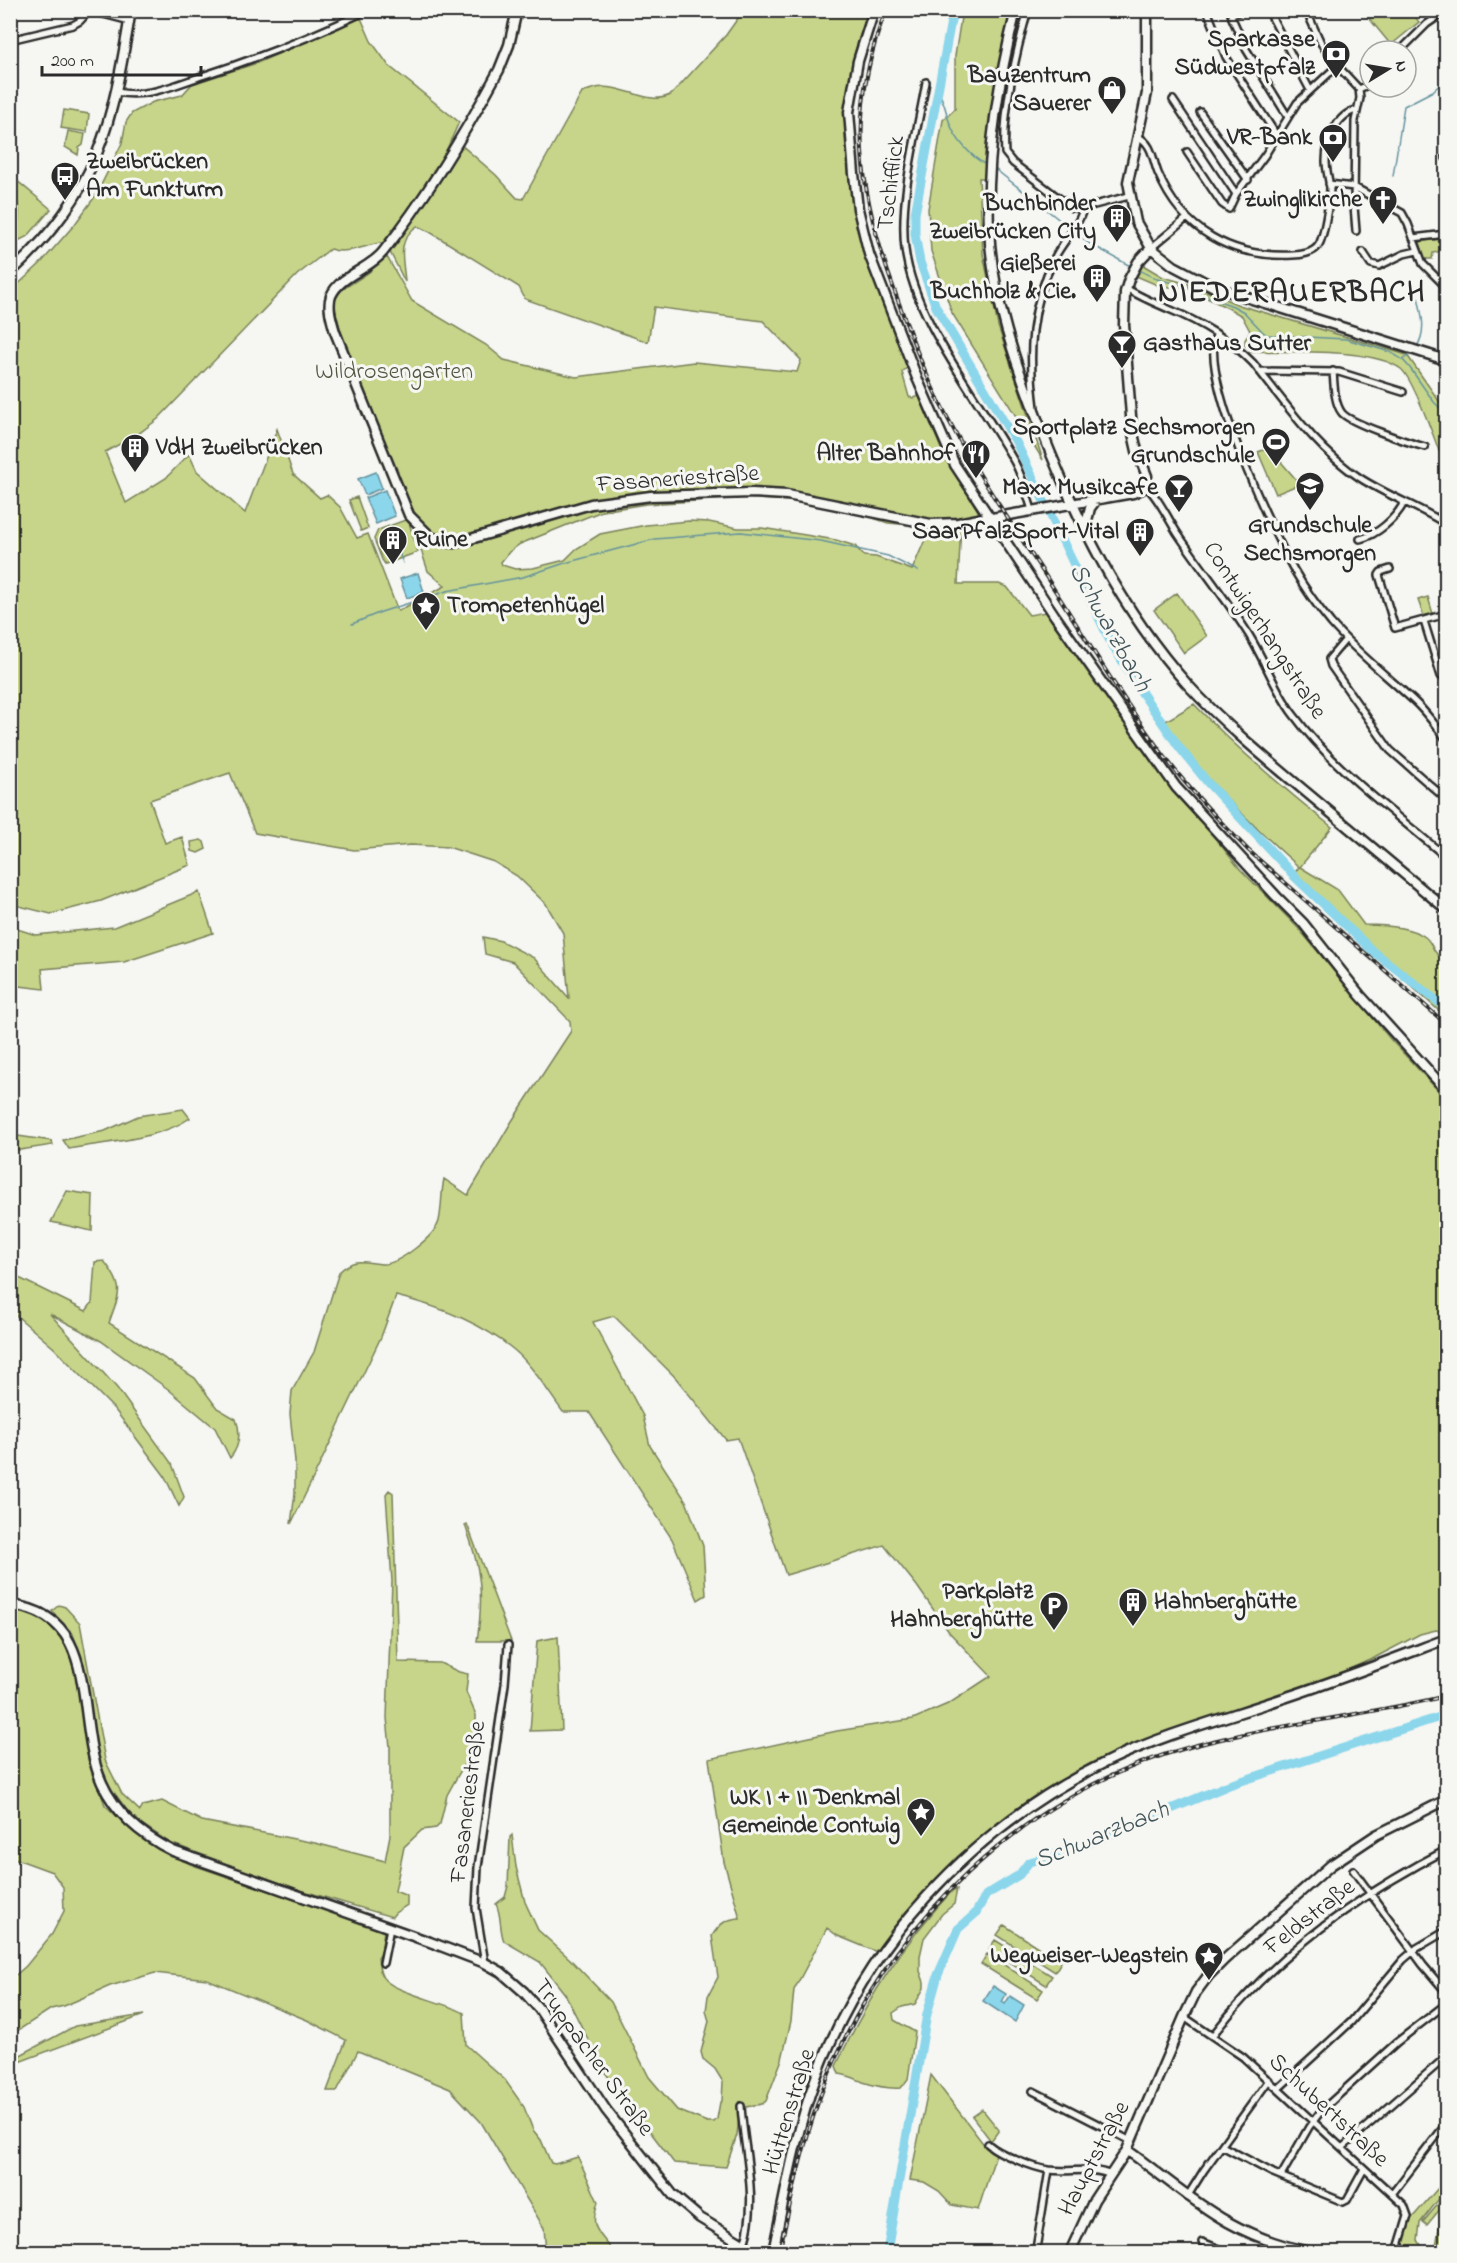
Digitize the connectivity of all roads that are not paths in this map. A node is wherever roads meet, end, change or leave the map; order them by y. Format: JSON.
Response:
{"nodes":[{"id":1,"x":131,"y":10,"type":"edge"},
{"id":2,"x":368,"y":10,"type":"edge"},
{"id":3,"x":517,"y":10,"type":"edge"},
{"id":4,"x":874,"y":10,"type":"edge"},
{"id":5,"x":1016,"y":10,"type":"edge"},
{"id":6,"x":1028,"y":10,"type":"edge"},
{"id":7,"x":1147,"y":10,"type":"edge"},
{"id":8,"x":1207,"y":10,"type":"edge"},
{"id":9,"x":1268,"y":10,"type":"edge"},
{"id":10,"x":1306,"y":10,"type":"edge"},
{"id":11,"x":88,"y":11,"type":"edge"},
{"id":12,"x":1240,"y":11,"type":"edge"},
{"id":13,"x":1446,"y":11,"type":"edge"},
{"id":14,"x":130,"y":21,"type":"junction"},
{"id":15,"x":1412,"y":39,"type":"edge"},
{"id":16,"x":10,"y":40,"type":"edge"},
{"id":17,"x":1337,"y":66,"type":"junction"},
{"id":18,"x":926,"y":82,"type":"dead end"},
{"id":19,"x":1358,"y":86,"type":"edge"},
{"id":20,"x":1311,"y":90,"type":"junction"},
{"id":21,"x":117,"y":92,"type":"junction"},
{"id":22,"x":1360,"y":99,"type":"edge"},
{"id":23,"x":1173,"y":100,"type":"dead end"},
{"id":24,"x":1357,"y":110,"type":"junction"},
{"id":25,"x":1200,"y":112,"type":"dead end"},
{"id":26,"x":1288,"y":117,"type":"junction"},
{"id":27,"x":1137,"y":136,"type":"junction"},
{"id":28,"x":1277,"y":136,"type":"junction"},
{"id":29,"x":1446,"y":142,"type":"edge"},
{"id":30,"x":1187,"y":152,"type":"dead end"},
{"id":31,"x":1446,"y":158,"type":"edge"},
{"id":32,"x":1248,"y":180,"type":"junction"},
{"id":33,"x":1329,"y":184,"type":"junction"},
{"id":34,"x":1354,"y":187,"type":"junction"},
{"id":35,"x":1236,"y":194,"type":"junction"},
{"id":36,"x":1129,"y":196,"type":"junction"},
{"id":37,"x":1083,"y":208,"type":"junction"},
{"id":38,"x":1187,"y":218,"type":"junction"},
{"id":39,"x":1356,"y":231,"type":"dead end"},
{"id":40,"x":1446,"y":234,"type":"edge"},
{"id":41,"x":1413,"y":238,"type":"junction"},
{"id":42,"x":1152,"y":248,"type":"junction"},
{"id":43,"x":1418,"y":251,"type":"junction"},
{"id":44,"x":1363,"y":252,"type":"dead end"},
{"id":45,"x":10,"y":273,"type":"edge"},
{"id":46,"x":1446,"y":287,"type":"edge"},
{"id":47,"x":1126,"y":288,"type":"junction"},
{"id":48,"x":1216,"y":335,"type":"junction"},
{"id":49,"x":1446,"y":360,"type":"edge"},
{"id":50,"x":1259,"y":371,"type":"junction"},
{"id":51,"x":1333,"y":371,"type":"junction"},
{"id":52,"x":1403,"y":392,"type":"dead end"},
{"id":53,"x":1037,"y":418,"type":"junction"},
{"id":54,"x":1425,"y":447,"type":"dead end"},
{"id":55,"x":1145,"y":486,"type":"junction"},
{"id":56,"x":1096,"y":500,"type":"junction"},
{"id":57,"x":1404,"y":502,"type":"junction"},
{"id":58,"x":1072,"y":504,"type":"junction"},
{"id":59,"x":1034,"y":510,"type":"junction"},
{"id":60,"x":991,"y":518,"type":"junction"},
{"id":61,"x":1446,"y":524,"type":"edge"},
{"id":62,"x":1085,"y":529,"type":"junction"},
{"id":63,"x":1360,"y":539,"type":"dead end"},
{"id":64,"x":1390,"y":569,"type":"dead end"},
{"id":65,"x":1446,"y":614,"type":"edge"},
{"id":66,"x":1424,"y":621,"type":"junction"},
{"id":67,"x":1346,"y":639,"type":"junction"},
{"id":68,"x":1444,"y":677,"type":"edge"},
{"id":69,"x":1446,"y":739,"type":"edge"},
{"id":70,"x":1446,"y":800,"type":"edge"},
{"id":71,"x":1446,"y":857,"type":"edge"},
{"id":72,"x":1446,"y":909,"type":"edge"},
{"id":73,"x":1446,"y":1090,"type":"edge"},
{"id":74,"x":10,"y":1605,"type":"edge"},
{"id":75,"x":1446,"y":1639,"type":"edge"},
{"id":76,"x":508,"y":1645,"type":"dead end"},
{"id":77,"x":1446,"y":1800,"type":"edge"},
{"id":78,"x":1446,"y":1850,"type":"edge"},
{"id":79,"x":1353,"y":1870,"type":"dead end"},
{"id":80,"x":1370,"y":1893,"type":"junction"},
{"id":81,"x":390,"y":1928,"type":"junction"},
{"id":82,"x":1446,"y":1931,"type":"edge"},
{"id":83,"x":1413,"y":1952,"type":"junction"},
{"id":84,"x":383,"y":1963,"type":"dead end"},
{"id":85,"x":485,"y":1963,"type":"junction"},
{"id":86,"x":1446,"y":1992,"type":"edge"},
{"id":87,"x":1446,"y":2004,"type":"edge"},
{"id":88,"x":1184,"y":2017,"type":"junction"},
{"id":89,"x":1213,"y":2036,"type":"junction"},
{"id":90,"x":1446,"y":2056,"type":"edge"},
{"id":91,"x":1269,"y":2080,"type":"junction"},
{"id":92,"x":1279,"y":2088,"type":"junction"},
{"id":93,"x":1033,"y":2091,"type":"dead end"},
{"id":94,"x":741,"y":2106,"type":"dead end"},
{"id":95,"x":1313,"y":2121,"type":"junction"},
{"id":96,"x":1446,"y":2124,"type":"edge"},
{"id":97,"x":1131,"y":2141,"type":"junction"},
{"id":98,"x":988,"y":2144,"type":"dead end"},
{"id":99,"x":1222,"y":2146,"type":"junction"},
{"id":100,"x":1342,"y":2148,"type":"junction"},
{"id":101,"x":1127,"y":2150,"type":"junction"},
{"id":102,"x":1364,"y":2169,"type":"junction"},
{"id":103,"x":1049,"y":2170,"type":"junction"},
{"id":104,"x":1111,"y":2175,"type":"junction"},
{"id":105,"x":1281,"y":2176,"type":"junction"},
{"id":106,"x":1392,"y":2194,"type":"junction"},
{"id":107,"x":1187,"y":2197,"type":"junction"},
{"id":108,"x":1202,"y":2242,"type":"dead end"},
{"id":109,"x":744,"y":2245,"type":"junction"},
{"id":110,"x":1273,"y":2248,"type":"edge"},
{"id":111,"x":1036,"y":2249,"type":"junction"},
{"id":112,"x":756,"y":2253,"type":"edge"},
{"id":113,"x":773,"y":2253,"type":"edge"},
{"id":114,"x":1025,"y":2253,"type":"edge"},
{"id":115,"x":1046,"y":2253,"type":"edge"},
{"id":116,"x":1070,"y":2253,"type":"edge"},
{"id":117,"x":1227,"y":2253,"type":"edge"},
{"id":118,"x":1310,"y":2253,"type":"edge"},
{"id":119,"x":1397,"y":2253,"type":"edge"}],
"edges":[{"from":1,"to":14,"type":"street"},
{"from":2,"to":21,"type":"street"},
{"from":3,"to":60,"type":"street","name":"Fasaneriestraße"},
{"from":4,"to":60,"type":"street"},
{"from":5,"to":53,"type":"street"},
{"from":6,"to":37,"type":"street"},
{"from":7,"to":27,"type":"street"},
{"from":8,"to":28,"type":"street"},
{"from":9,"to":20,"type":"street"},
{"from":10,"to":17,"type":"street"},
{"from":11,"to":14,"type":"street"},
{"from":11,"to":16,"type":"street"},
{"from":12,"to":26,"type":"street"},
{"from":13,"to":15,"type":"street"},
{"from":14,"to":21,"type":"street"},
{"from":17,"to":19,"type":"street"},
{"from":17,"to":20,"type":"street"},
{"from":18,"to":59,"type":"street","name":"Tschifflick"},
{"from":20,"to":26,"type":"street"},
{"from":21,"to":45,"type":"street"},
{"from":22,"to":24,"type":"street"},
{"from":23,"to":35,"type":"street"},
{"from":24,"to":33,"type":"street"},
{"from":24,"to":34,"type":"street"},
{"from":25,"to":32,"type":"street"},
{"from":26,"to":28,"type":"street"},
{"from":27,"to":36,"type":"street"},
{"from":27,"to":38,"type":"street"},
{"from":28,"to":32,"type":"street"},
{"from":29,"to":31,"type":"street"},
{"from":30,"to":35,"type":"street"},
{"from":32,"to":35,"type":"street"},
{"from":33,"to":34,"type":"street"},
{"from":33,"to":38,"type":"street"},
{"from":34,"to":39,"type":"street"},
{"from":34,"to":41,"type":"street"},
{"from":36,"to":37,"type":"street"},
{"from":36,"to":42,"type":"street"},
{"from":37,"to":53,"type":"street"},
{"from":38,"to":42,"type":"street"},
{"from":40,"to":41,"type":"street"},
{"from":41,"to":43,"type":"street"},
{"from":42,"to":47,"type":"street"},
{"from":42,"to":49,"type":"street"},
{"from":43,"to":44,"type":"street"},
{"from":43,"to":46,"type":"street"},
{"from":47,"to":48,"type":"street"},
{"from":47,"to":55,"type":"street"},
{"from":48,"to":50,"type":"street"},
{"from":48,"to":67,"type":"street"},
{"from":50,"to":51,"type":"street"},
{"from":50,"to":57,"type":"street"},
{"from":51,"to":52,"type":"street"},
{"from":51,"to":54,"type":"street"},
{"from":53,"to":58,"type":"street"},
{"from":55,"to":56,"type":"street"},
{"from":55,"to":71,"type":"street","name":"Contwigerhangstraße"},
{"from":56,"to":58,"type":"street"},
{"from":56,"to":62,"type":"street"},
{"from":57,"to":61,"type":"street"},
{"from":57,"to":63,"type":"street"},
{"from":58,"to":59,"type":"street"},
{"from":58,"to":62,"type":"street"},
{"from":59,"to":60,"type":"street"},
{"from":60,"to":73,"type":"street"},
{"from":62,"to":72,"type":"street"},
{"from":64,"to":66,"type":"street"},
{"from":65,"to":66,"type":"street"},
{"from":66,"to":68,"type":"street"},
{"from":67,"to":69,"type":"street"},
{"from":67,"to":70,"type":"street"},
{"from":74,"to":81,"type":"street","name":"Truppacher Straße"},
{"from":75,"to":113,"type":"street","name":"Hüttenstraße"},
{"from":76,"to":85,"type":"street","name":"Fasaneriestraße"},
{"from":77,"to":88,"type":"street","name":"Hauptstraße"},
{"from":78,"to":80,"type":"street","name":"Feldstraße"},
{"from":79,"to":80,"type":"street"},
{"from":80,"to":83,"type":"street"},
{"from":80,"to":89,"type":"street","name":"Feldstraße"},
{"from":81,"to":84,"type":"street"},
{"from":81,"to":85,"type":"street","name":"Truppacher Straße"},
{"from":82,"to":83,"type":"street"},
{"from":83,"to":86,"type":"street"},
{"from":83,"to":92,"type":"street"},
{"from":85,"to":109,"type":"street","name":"Truppacher Straße"},
{"from":87,"to":95,"type":"street"},
{"from":88,"to":89,"type":"street","name":"Schubertstraße"},
{"from":88,"to":97,"type":"street","name":"Hauptstraße"},
{"from":89,"to":91,"type":"street","name":"Schubertstraße"},
{"from":90,"to":100,"type":"street"},
{"from":91,"to":92,"type":"street","name":"Schubertstraße"},
{"from":91,"to":99,"type":"street"},
{"from":92,"to":95,"type":"street","name":"Schubertstraße"},
{"from":93,"to":97,"type":"street"},
{"from":94,"to":109,"type":"street"},
{"from":95,"to":100,"type":"street","name":"Schubertstraße"},
{"from":95,"to":105,"type":"street"},
{"from":96,"to":106,"type":"street"},
{"from":97,"to":101,"type":"street","name":"Hauptstraße"},
{"from":98,"to":103,"type":"street"},
{"from":99,"to":105,"type":"street"},
{"from":99,"to":107,"type":"street"},
{"from":100,"to":102,"type":"street","name":"Schubertstraße"},
{"from":101,"to":104,"type":"street","name":"Hauptstraße"},
{"from":101,"to":107,"type":"street"},
{"from":102,"to":105,"type":"street"},
{"from":102,"to":106,"type":"street","name":"Schubertstraße"},
{"from":103,"to":104,"type":"street"},
{"from":103,"to":111,"type":"street"},
{"from":104,"to":116,"type":"street","name":"Hauptstraße"},
{"from":106,"to":119,"type":"street","name":"Schubertstraße"},
{"from":107,"to":110,"type":"street"},
{"from":108,"to":117,"type":"street"},
{"from":109,"to":112,"type":"street","name":"Truppacher Straße"},
{"from":110,"to":118,"type":"street"},
{"from":111,"to":114,"type":"street"},
{"from":111,"to":115,"type":"street"}]}
